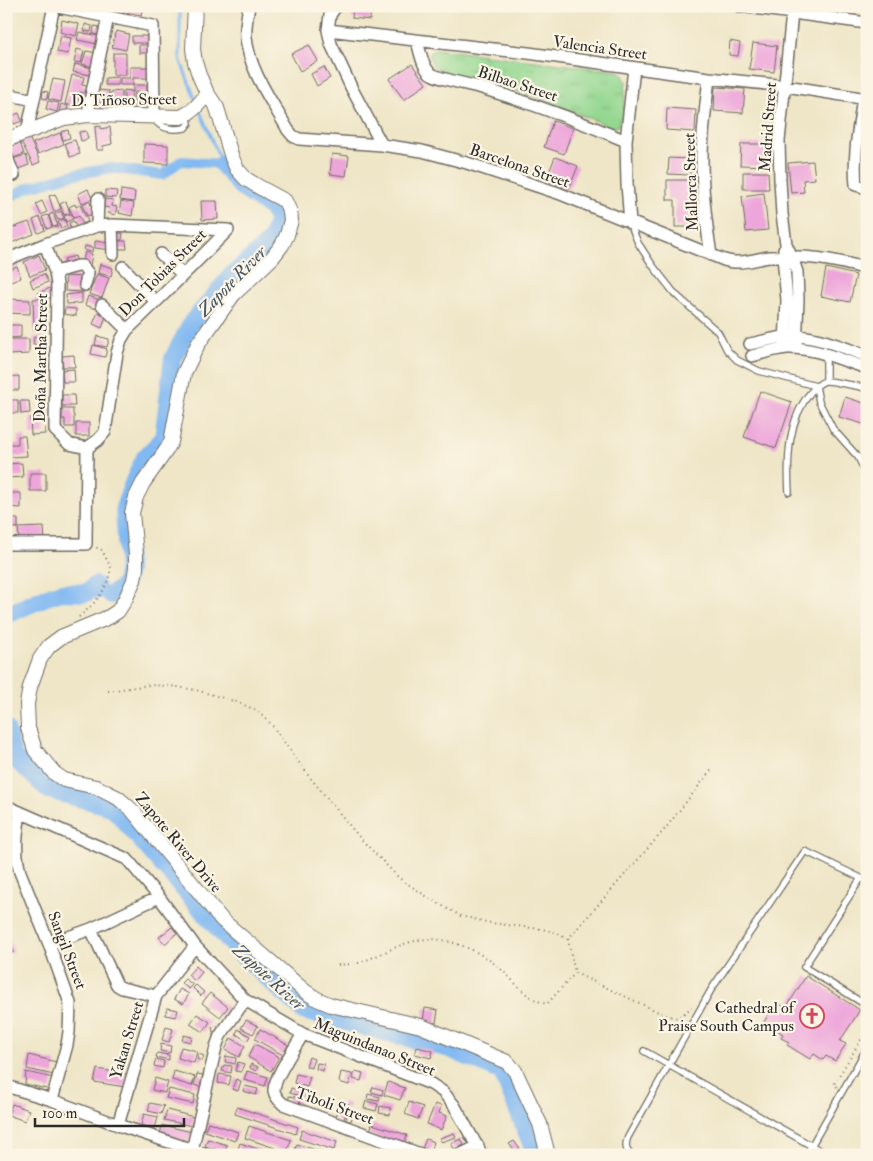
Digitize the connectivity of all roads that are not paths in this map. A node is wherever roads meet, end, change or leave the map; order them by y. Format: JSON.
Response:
{"nodes":[{"id":1,"x":54,"y":6,"type":"edge"},
{"id":2,"x":195,"y":6,"type":"edge"},
{"id":3,"x":249,"y":6,"type":"edge"},
{"id":4,"x":336,"y":6,"type":"edge"},
{"id":5,"x":739,"y":6,"type":"edge"},
{"id":6,"x":792,"y":13,"type":"junction"},
{"id":7,"x":108,"y":17,"type":"junction"},
{"id":8,"x":867,"y":23,"type":"edge"},
{"id":9,"x":328,"y":30,"type":"junction"},
{"id":10,"x":417,"y":41,"type":"junction"},
{"id":11,"x":634,"y":68,"type":"junction"},
{"id":12,"x":709,"y":78,"type":"junction"},
{"id":13,"x":786,"y":86,"type":"junction"},
{"id":14,"x":6,"y":94,"type":"edge"},
{"id":15,"x":19,"y":97,"type":"junction"},
{"id":16,"x":205,"y":97,"type":"junction"},
{"id":17,"x":865,"y":98,"type":"edge"},
{"id":18,"x":34,"y":100,"type":"junction"},
{"id":19,"x":6,"y":102,"type":"edge"},
{"id":20,"x":88,"y":115,"type":"junction"},
{"id":21,"x":154,"y":116,"type":"junction"},
{"id":22,"x":27,"y":132,"type":"junction"},
{"id":23,"x":6,"y":140,"type":"edge"},
{"id":24,"x":626,"y":141,"type":"junction"},
{"id":25,"x":382,"y":145,"type":"junction"},
{"id":26,"x":6,"y":155,"type":"edge"},
{"id":27,"x":14,"y":175,"type":"dead end"},
{"id":28,"x":867,"y":188,"type":"edge"},
{"id":29,"x":98,"y":199,"type":"dead end"},
{"id":30,"x":630,"y":223,"type":"junction"},
{"id":31,"x":112,"y":225,"type":"junction"},
{"id":32,"x":97,"y":226,"type":"junction"},
{"id":33,"x":45,"y":244,"type":"junction"},
{"id":34,"x":113,"y":254,"type":"dead end"},
{"id":35,"x":161,"y":254,"type":"dead end"},
{"id":36,"x":711,"y":255,"type":"junction"},
{"id":37,"x":788,"y":257,"type":"junction"},
{"id":38,"x":6,"y":260,"type":"edge"},
{"id":39,"x":123,"y":267,"type":"dead end"},
{"id":40,"x":867,"y":269,"type":"edge"},
{"id":41,"x":55,"y":272,"type":"junction"},
{"id":42,"x":183,"y":275,"type":"junction"},
{"id":43,"x":85,"y":285,"type":"dead end"},
{"id":44,"x":156,"y":302,"type":"junction"},
{"id":45,"x":102,"y":305,"type":"dead end"},
{"id":46,"x":127,"y":330,"type":"junction"},
{"id":47,"x":791,"y":342,"type":"junction"},
{"id":48,"x":750,"y":344,"type":"dead end"},
{"id":49,"x":826,"y":355,"type":"junction"},
{"id":50,"x":752,"y":356,"type":"dead end"},
{"id":51,"x":867,"y":356,"type":"edge"},
{"id":52,"x":867,"y":368,"type":"edge"},
{"id":53,"x":826,"y":380,"type":"junction"},
{"id":54,"x":816,"y":386,"type":"junction"},
{"id":55,"x":867,"y":388,"type":"edge"},
{"id":56,"x":87,"y":448,"type":"junction"},
{"id":57,"x":867,"y":475,"type":"edge"},
{"id":58,"x":789,"y":492,"type":"dead end"},
{"id":59,"x":6,"y":544,"type":"edge"},
{"id":60,"x":6,"y":806,"type":"edge"},
{"id":61,"x":20,"y":812,"type":"junction"},
{"id":62,"x":864,"y":879,"type":"edge"},
{"id":63,"x":160,"y":896,"type":"junction"},
{"id":64,"x":91,"y":930,"type":"junction"},
{"id":65,"x":49,"y":944,"type":"junction"},
{"id":66,"x":195,"y":946,"type":"junction"},
{"id":67,"x":156,"y":996,"type":"junction"},
{"id":68,"x":245,"y":1000,"type":"junction"},
{"id":69,"x":867,"y":1003,"type":"edge"},
{"id":70,"x":302,"y":1034,"type":"junction"},
{"id":71,"x":867,"y":1048,"type":"edge"},
{"id":72,"x":644,"y":1051,"type":"dead end"},
{"id":73,"x":669,"y":1065,"type":"junction"},
{"id":74,"x":6,"y":1086,"type":"edge"},
{"id":75,"x":52,"y":1100,"type":"junction"},
{"id":76,"x":118,"y":1124,"type":"junction"},
{"id":77,"x":811,"y":1145,"type":"junction"},
{"id":78,"x":480,"y":1151,"type":"edge"},
{"id":79,"x":192,"y":1152,"type":"edge"},
{"id":80,"x":208,"y":1155,"type":"edge"},
{"id":81,"x":423,"y":1155,"type":"edge"},
{"id":82,"x":460,"y":1155,"type":"edge"},
{"id":83,"x":548,"y":1155,"type":"edge"},
{"id":84,"x":631,"y":1155,"type":"edge"},
{"id":85,"x":806,"y":1155,"type":"edge"},
{"id":86,"x":828,"y":1155,"type":"edge"}],
"edges":[{"from":1,"to":7,"type":"street"},
{"from":1,"to":18,"type":"street"},
{"from":2,"to":16,"type":"street","name":"Zapote River Drive"},
{"from":3,"to":25,"type":"street","name":"Barcelona Street"},
{"from":4,"to":9,"type":"street"},
{"from":5,"to":6,"type":"street"},
{"from":6,"to":8,"type":"street"},
{"from":6,"to":13,"type":"street","name":"Madrid Street"},
{"from":7,"to":20,"type":"street"},
{"from":7,"to":21,"type":"street"},
{"from":9,"to":10,"type":"street","name":"Valencia Street"},
{"from":9,"to":25,"type":"street"},
{"from":10,"to":11,"type":"street","name":"Valencia Street"},
{"from":10,"to":24,"type":"street","name":"Bilbao Street"},
{"from":11,"to":12,"type":"street","name":"Valencia Street"},
{"from":11,"to":24,"type":"street"},
{"from":12,"to":13,"type":"street","name":"Valencia Street"},
{"from":12,"to":36,"type":"street","name":"Mallorca Street"},
{"from":13,"to":17,"type":"street","name":"Valencia Street"},
{"from":13,"to":37,"type":"street","name":"Madrid Street"},
{"from":14,"to":15,"type":"street"},
{"from":15,"to":18,"type":"street"},
{"from":15,"to":19,"type":"street"},
{"from":16,"to":21,"type":"street","name":"D. Tiñoso Street"},
{"from":16,"to":83,"type":"street","name":"Zapote River Drive"},
{"from":17,"to":28,"type":"street"},
{"from":18,"to":22,"type":"street"},
{"from":20,"to":21,"type":"street","name":"D. Tiñoso Street"},
{"from":20,"to":22,"type":"street","name":"D. Tiñoso Street"},
{"from":22,"to":23,"type":"street","name":"D. Tiñoso Street"},
{"from":24,"to":30,"type":"street"},
{"from":25,"to":30,"type":"street","name":"Barcelona Street"},
{"from":26,"to":27,"type":"street"},
{"from":29,"to":32,"type":"street"},
{"from":30,"to":36,"type":"street","name":"Barcelona Street"},
{"from":30,"to":54,"type":"lane"},
{"from":31,"to":32,"type":"street"},
{"from":31,"to":34,"type":"street"},
{"from":31,"to":42,"type":"street","name":"Don Tobias Street"},
{"from":32,"to":33,"type":"street"},
{"from":33,"to":38,"type":"street"},
{"from":33,"to":41,"type":"street","name":"Doña Martha Street"},
{"from":35,"to":42,"type":"street"},
{"from":36,"to":37,"type":"street","name":"Barcelona Street"},
{"from":37,"to":40,"type":"street","name":"Barcelona Street"},
{"from":37,"to":47,"type":"street","name":"Madrid Street"},
{"from":39,"to":44,"type":"street"},
{"from":41,"to":43,"type":"street"},
{"from":41,"to":56,"type":"street","name":"Doña Martha Street"},
{"from":42,"to":44,"type":"street","name":"Don Tobias Street"},
{"from":44,"to":46,"type":"street","name":"Don Tobias Street"},
{"from":45,"to":46,"type":"street"},
{"from":46,"to":56,"type":"street","name":"Don Tobias Street"},
{"from":47,"to":48,"type":"street"},
{"from":47,"to":49,"type":"street"},
{"from":47,"to":50,"type":"street"},
{"from":47,"to":51,"type":"street"},
{"from":49,"to":52,"type":"street"},
{"from":49,"to":53,"type":"lane"},
{"from":53,"to":54,"type":"lane"},
{"from":53,"to":55,"type":"lane"},
{"from":54,"to":57,"type":"lane"},
{"from":54,"to":58,"type":"lane"},
{"from":56,"to":59,"type":"street"},
{"from":60,"to":61,"type":"street","name":"Maguindanao Street"},
{"from":61,"to":63,"type":"street","name":"Maguindanao Street"},
{"from":61,"to":65,"type":"street","name":"Sangil Street"},
{"from":62,"to":69,"type":"lane"},
{"from":62,"to":73,"type":"lane"},
{"from":63,"to":64,"type":"street"},
{"from":63,"to":66,"type":"street","name":"Maguindanao Street"},
{"from":64,"to":65,"type":"street"},
{"from":64,"to":67,"type":"street","name":"Yakan Street"},
{"from":65,"to":75,"type":"street","name":"Sangil Street"},
{"from":66,"to":67,"type":"street","name":"Yakan Street"},
{"from":66,"to":68,"type":"street","name":"Maguindanao Street"},
{"from":67,"to":76,"type":"street","name":"Yakan Street"},
{"from":68,"to":70,"type":"street","name":"Maguindanao Street"},
{"from":68,"to":79,"type":"street"},
{"from":70,"to":78,"type":"street","name":"Maguindanao Street"},
{"from":70,"to":81,"type":"street","name":"Tiboli Street"},
{"from":71,"to":77,"type":"lane"},
{"from":72,"to":73,"type":"lane"},
{"from":73,"to":77,"type":"lane"},
{"from":73,"to":84,"type":"lane"},
{"from":74,"to":75,"type":"street"},
{"from":75,"to":76,"type":"street"},
{"from":76,"to":79,"type":"street"},
{"from":77,"to":85,"type":"lane"},
{"from":77,"to":86,"type":"lane"},
{"from":78,"to":82,"type":"street"},
{"from":79,"to":80,"type":"street"}]}
